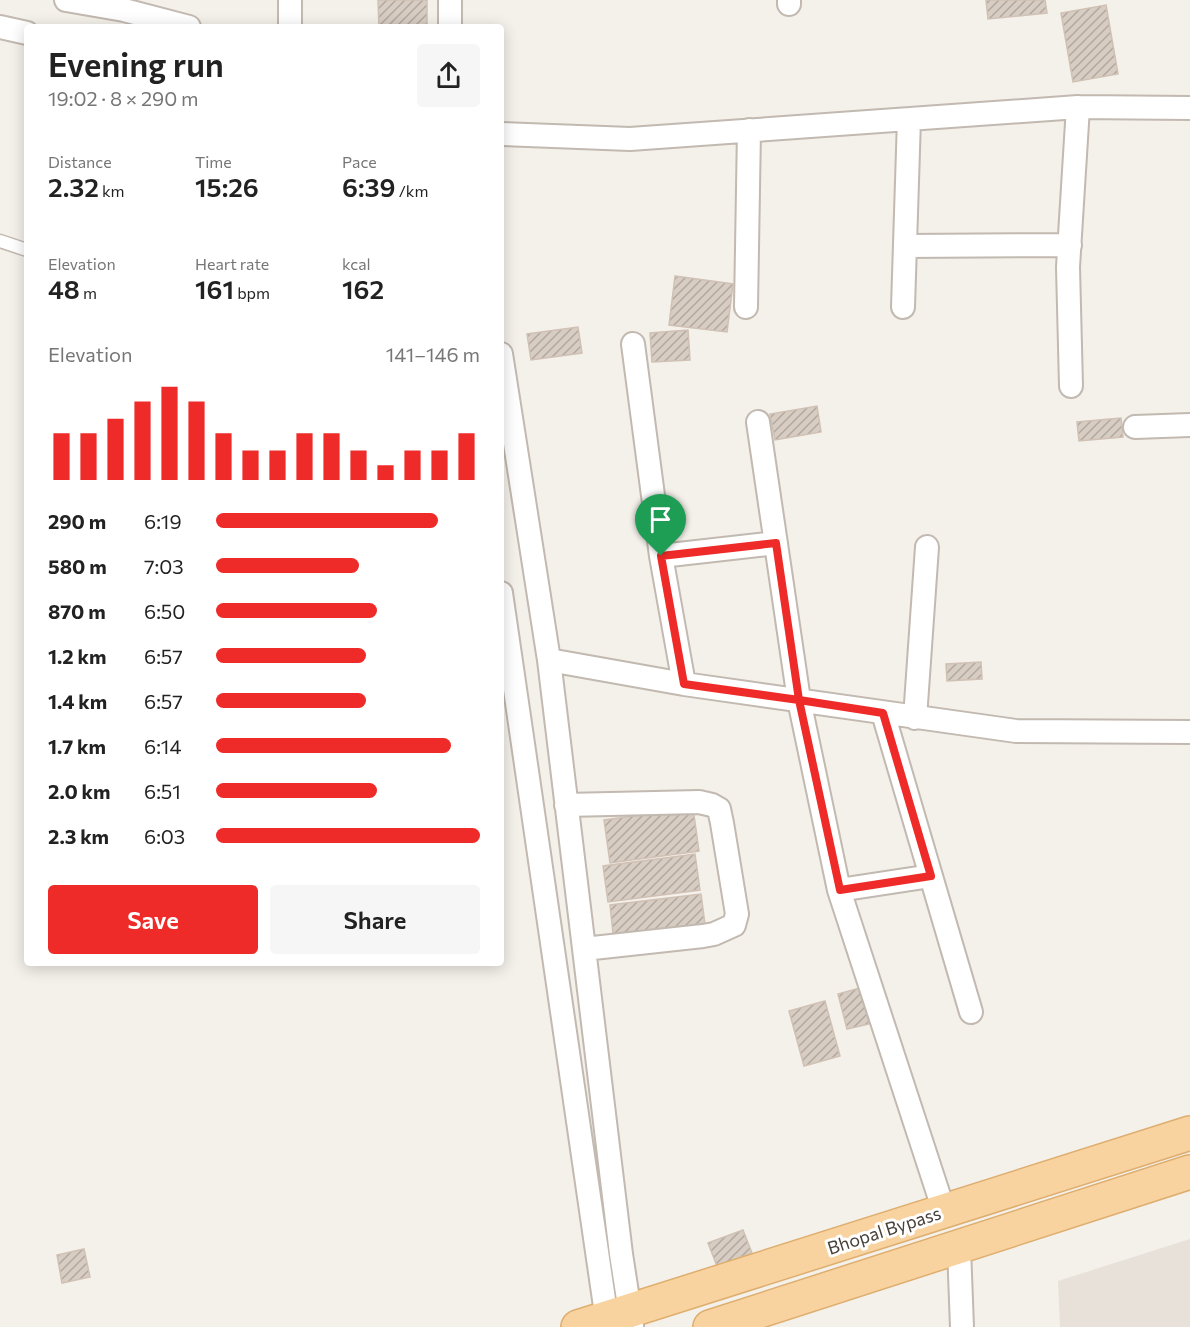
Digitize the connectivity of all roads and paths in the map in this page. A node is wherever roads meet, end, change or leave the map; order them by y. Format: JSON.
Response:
{"nodes":[{"id":1,"x":66,"y":0,"type":"edge"},
{"id":2,"x":290,"y":0,"type":"edge"},
{"id":3,"x":450,"y":0,"type":"edge"},
{"id":4,"x":124,"y":5,"type":"edge"},
{"id":5,"x":180,"y":24,"type":"edge"},
{"id":6,"x":290,"y":24,"type":"edge"},
{"id":7,"x":450,"y":24,"type":"edge"},
{"id":8,"x":0,"y":27,"type":"edge"},
{"id":9,"x":24,"y":32,"type":"edge"},
{"id":10,"x":1078,"y":107,"type":"junction"},
{"id":11,"x":1190,"y":108,"type":"edge"},
{"id":12,"x":909,"y":119,"type":"junction"},
{"id":13,"x":749,"y":130,"type":"junction"},
{"id":14,"x":504,"y":134,"type":"edge"},
{"id":15,"x":0,"y":241,"type":"edge"},
{"id":16,"x":1070,"y":245,"type":"junction"},
{"id":17,"x":905,"y":246,"type":"junction"},
{"id":18,"x":24,"y":249,"type":"edge"},
{"id":19,"x":746,"y":307,"type":"dead end"},
{"id":20,"x":903,"y":307,"type":"dead end"},
{"id":21,"x":633,"y":344,"type":"dead end"},
{"id":22,"x":504,"y":373,"type":"edge"},
{"id":23,"x":1071,"y":386,"type":"dead end"},
{"id":24,"x":758,"y":422,"type":"dead end"},
{"id":25,"x":1190,"y":424,"type":"edge"},
{"id":26,"x":1135,"y":427,"type":"dead end"},
{"id":27,"x":776,"y":543,"type":"junction"},
{"id":28,"x":927,"y":547,"type":"dead end"},
{"id":29,"x":661,"y":556,"type":"junction"},
{"id":30,"x":504,"y":613,"type":"edge"},
{"id":31,"x":549,"y":660,"type":"junction"},
{"id":32,"x":684,"y":684,"type":"junction"},
{"id":33,"x":799,"y":700,"type":"junction"},
{"id":34,"x":883,"y":713,"type":"junction"},
{"id":35,"x":915,"y":718,"type":"junction"},
{"id":36,"x":1190,"y":732,"type":"edge"},
{"id":37,"x":566,"y":805,"type":"junction"},
{"id":38,"x":931,"y":876,"type":"junction"},
{"id":39,"x":840,"y":890,"type":"junction"},
{"id":40,"x":584,"y":949,"type":"junction"},
{"id":41,"x":971,"y":1012,"type":"dead end"},
{"id":42,"x":1190,"y":1134,"type":"edge"},
{"id":43,"x":1190,"y":1172,"type":"edge"},
{"id":44,"x":944,"y":1211,"type":"junction"},
{"id":45,"x":959,"y":1248,"type":"junction"},
{"id":46,"x":772,"y":1317,"type":"edge"},
{"id":47,"x":611,"y":1322,"type":"edge"},
{"id":48,"x":715,"y":1326,"type":"edge"},
{"id":49,"x":962,"y":1327,"type":"edge"}],
"edges":[{"from":1,"to":4,"type":"street"},
{"from":2,"to":6,"type":"street"},
{"from":3,"to":7,"type":"street"},
{"from":4,"to":5,"type":"street"},
{"from":8,"to":9,"type":"street"},
{"from":10,"to":11,"type":"street"},
{"from":10,"to":12,"type":"street"},
{"from":10,"to":16,"type":"street"},
{"from":12,"to":13,"type":"street"},
{"from":12,"to":17,"type":"street"},
{"from":13,"to":14,"type":"street"},
{"from":13,"to":19,"type":"street"},
{"from":15,"to":18,"type":"lane"},
{"from":16,"to":17,"type":"street"},
{"from":16,"to":23,"type":"street"},
{"from":17,"to":20,"type":"street"},
{"from":21,"to":29,"type":"street"},
{"from":22,"to":31,"type":"street"},
{"from":24,"to":27,"type":"street"},
{"from":25,"to":26,"type":"street"},
{"from":27,"to":29,"type":"street"},
{"from":27,"to":33,"type":"street"},
{"from":28,"to":35,"type":"street"},
{"from":29,"to":32,"type":"street"},
{"from":30,"to":47,"type":"street"},
{"from":31,"to":32,"type":"street"},
{"from":31,"to":37,"type":"street"},
{"from":32,"to":33,"type":"street"},
{"from":33,"to":34,"type":"street"},
{"from":33,"to":39,"type":"street"},
{"from":34,"to":35,"type":"street"},
{"from":34,"to":38,"type":"street"},
{"from":35,"to":36,"type":"street"},
{"from":37,"to":40,"type":"street"},
{"from":37,"to":40,"type":"street"},
{"from":38,"to":39,"type":"street"},
{"from":38,"to":41,"type":"street"},
{"from":39,"to":44,"type":"street"},
{"from":40,"to":47,"type":"street"},
{"from":42,"to":44,"type":"main road","name":"Bhopal Bypass"},
{"from":43,"to":45,"type":"main road"},
{"from":44,"to":47,"type":"main road","name":"Bhopal Bypass"},
{"from":45,"to":46,"type":"main road"},
{"from":45,"to":49,"type":"street"},
{"from":46,"to":48,"type":"main road"}]}
